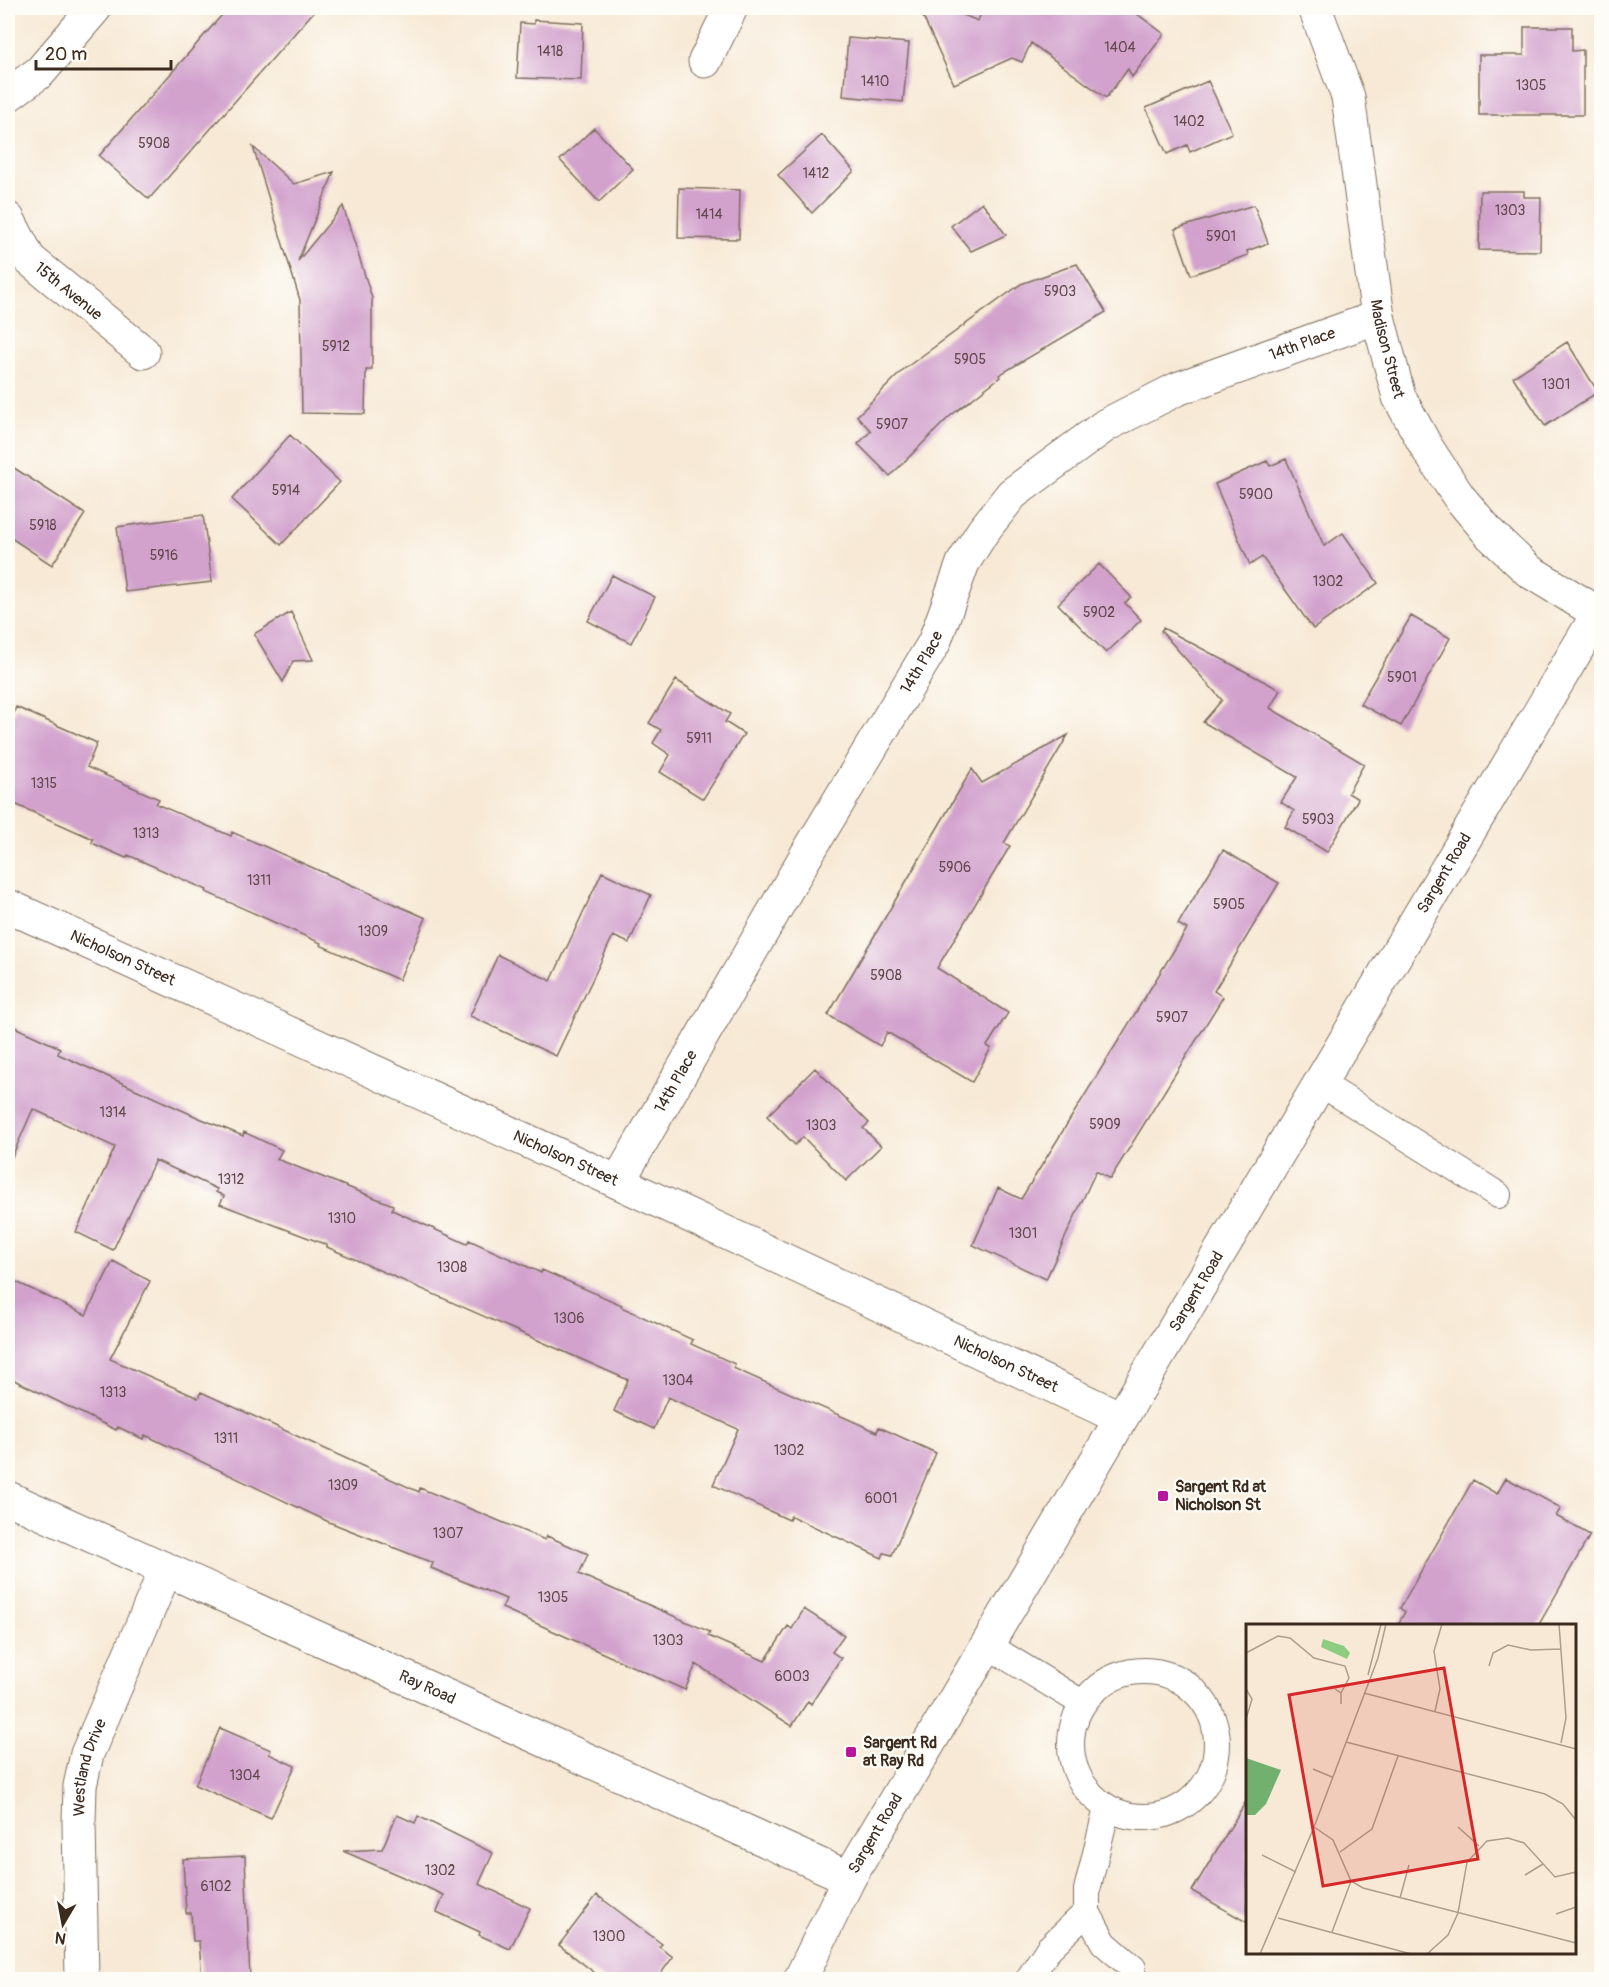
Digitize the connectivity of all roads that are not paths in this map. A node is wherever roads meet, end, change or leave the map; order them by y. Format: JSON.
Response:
{"nodes":[{"id":1,"x":95,"y":8,"type":"edge"},
{"id":2,"x":731,"y":8,"type":"edge"},
{"id":3,"x":1314,"y":8,"type":"edge"},
{"id":4,"x":705,"y":61,"type":"dead end"},
{"id":5,"x":8,"y":95,"type":"edge"},
{"id":6,"x":8,"y":219,"type":"edge"},
{"id":7,"x":1378,"y":317,"type":"junction"},
{"id":8,"x":143,"y":352,"type":"dead end"},
{"id":9,"x":1600,"y":610,"type":"edge"},
{"id":10,"x":8,"y":906,"type":"edge"},
{"id":11,"x":1320,"y":1083,"type":"junction"},
{"id":12,"x":618,"y":1182,"type":"junction"},
{"id":13,"x":1498,"y":1195,"type":"dead end"},
{"id":14,"x":1121,"y":1418,"type":"junction"},
{"id":15,"x":8,"y":1498,"type":"edge"},
{"id":16,"x":166,"y":1569,"type":"junction"},
{"id":17,"x":987,"y":1645,"type":"junction"},
{"id":18,"x":1082,"y":1703,"type":"junction"},
{"id":19,"x":1107,"y":1808,"type":"junction"},
{"id":20,"x":849,"y":1878,"type":"junction"},
{"id":21,"x":1087,"y":1912,"type":"junction"},
{"id":22,"x":1133,"y":1968,"type":"dead end"},
{"id":23,"x":82,"y":1980,"type":"edge"},
{"id":24,"x":801,"y":1980,"type":"edge"},
{"id":25,"x":1028,"y":1980,"type":"edge"}],
"edges":[{"from":1,"to":5,"type":"street"},
{"from":2,"to":4,"type":"street"},
{"from":3,"to":7,"type":"street","name":"Madison Street"},
{"from":6,"to":8,"type":"street","name":"15th Avenue"},
{"from":7,"to":9,"type":"street","name":"Madison Street"},
{"from":7,"to":12,"type":"street","name":"14th Place"},
{"from":9,"to":11,"type":"street","name":"Sargent Road"},
{"from":10,"to":12,"type":"street","name":"Nicholson Street"},
{"from":11,"to":13,"type":"lane"},
{"from":11,"to":14,"type":"street","name":"Sargent Road"},
{"from":12,"to":14,"type":"street","name":"Nicholson Street"},
{"from":14,"to":17,"type":"street","name":"Sargent Road"},
{"from":15,"to":16,"type":"street","name":"Ray Road"},
{"from":16,"to":20,"type":"street","name":"Ray Road"},
{"from":16,"to":23,"type":"street","name":"Westland Drive"},
{"from":17,"to":18,"type":"lane"},
{"from":17,"to":20,"type":"street","name":"Sargent Road"},
{"from":18,"to":19,"type":"lane"},
{"from":18,"to":19,"type":"lane"},
{"from":19,"to":21,"type":"lane"},
{"from":20,"to":24,"type":"street","name":"Sargent Road"},
{"from":21,"to":22,"type":"lane"},
{"from":21,"to":25,"type":"lane"}]}
